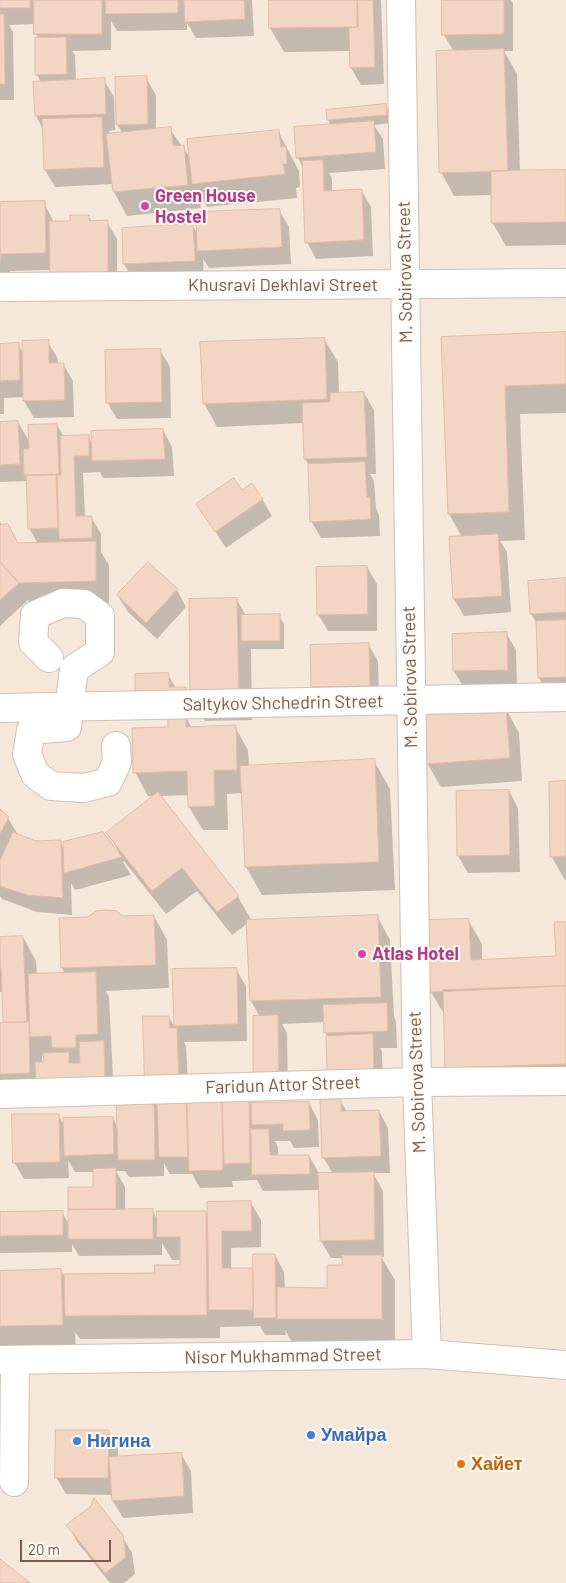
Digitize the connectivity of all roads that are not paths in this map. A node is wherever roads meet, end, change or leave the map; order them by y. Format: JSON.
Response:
{"nodes":[{"id":1,"x":401,"y":0,"type":"edge"},
{"id":2,"x":566,"y":283,"type":"edge"},
{"id":3,"x":405,"y":285,"type":"junction"},
{"id":4,"x":0,"y":287,"type":"edge"},
{"id":5,"x":49,"y":658,"type":"dead end"},
{"id":6,"x":566,"y":697,"type":"edge"},
{"id":7,"x":410,"y":700,"type":"junction"},
{"id":8,"x":69,"y":707,"type":"junction"},
{"id":9,"x":0,"y":708,"type":"edge"},
{"id":10,"x":116,"y":746,"type":"dead end"},
{"id":11,"x":566,"y":1081,"type":"edge"},
{"id":12,"x":417,"y":1082,"type":"junction"},
{"id":13,"x":0,"y":1094,"type":"edge"},
{"id":14,"x":426,"y":1354,"type":"junction"},
{"id":15,"x":8,"y":1360,"type":"edge"},
{"id":16,"x":566,"y":1365,"type":"edge"},
{"id":17,"x":14,"y":1482,"type":"dead end"}],
"edges":[{"from":1,"to":3,"type":"street","name":"M. Sobirova Street"},
{"from":2,"to":3,"type":"street","name":"Khusravi Dekhlavi Street"},
{"from":3,"to":4,"type":"street","name":"Khusravi Dekhlavi Street"},
{"from":3,"to":7,"type":"street","name":"M. Sobirova Street"},
{"from":5,"to":8,"type":"street"},
{"from":6,"to":7,"type":"street","name":"Saltykov Shchedrin Street"},
{"from":7,"to":8,"type":"street","name":"Saltykov Shchedrin Street"},
{"from":7,"to":12,"type":"street","name":"M. Sobirova Street"},
{"from":8,"to":9,"type":"street","name":"Saltykov Shchedrin Street"},
{"from":8,"to":10,"type":"street"},
{"from":11,"to":12,"type":"street","name":"Faridun Attor Street"},
{"from":12,"to":13,"type":"street","name":"Faridun Attor Street"},
{"from":12,"to":14,"type":"street","name":"M. Sobirova Street"},
{"from":14,"to":15,"type":"street","name":"Nisor Mukhammad Street"},
{"from":14,"to":16,"type":"street","name":"Nisor Mukhammad Street"},
{"from":15,"to":17,"type":"street"}]}
